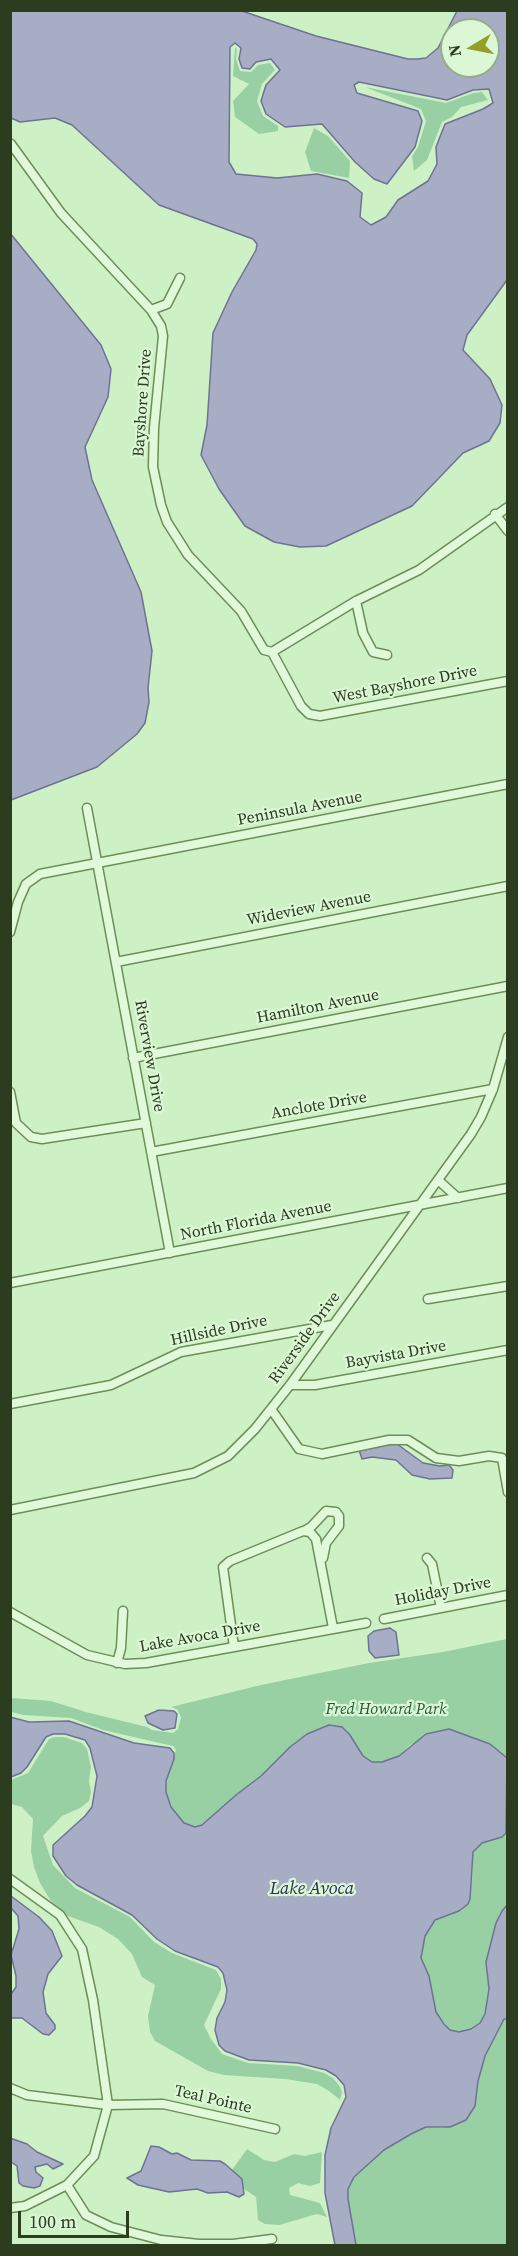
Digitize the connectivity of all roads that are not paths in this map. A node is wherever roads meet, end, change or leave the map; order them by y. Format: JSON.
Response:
{"nodes":[{"id":1,"x":11,"y":144,"type":"edge"},
{"id":2,"x":180,"y":278,"type":"dead end"},
{"id":3,"x":152,"y":310,"type":"junction"},
{"id":4,"x":507,"y":507,"type":"edge"},
{"id":5,"x":495,"y":514,"type":"junction"},
{"id":6,"x":507,"y":531,"type":"edge"},
{"id":7,"x":356,"y":601,"type":"junction"},
{"id":8,"x":272,"y":652,"type":"junction"},
{"id":9,"x":387,"y":655,"type":"dead end"},
{"id":10,"x":507,"y":681,"type":"edge"},
{"id":11,"x":507,"y":784,"type":"edge"},
{"id":12,"x":87,"y":808,"type":"dead end"},
{"id":13,"x":98,"y":864,"type":"junction"},
{"id":14,"x":507,"y":886,"type":"edge"},
{"id":15,"x":10,"y":932,"type":"edge"},
{"id":16,"x":116,"y":962,"type":"junction"},
{"id":17,"x":507,"y":986,"type":"edge"},
{"id":18,"x":507,"y":1037,"type":"edge"},
{"id":19,"x":133,"y":1058,"type":"junction"},
{"id":20,"x":493,"y":1089,"type":"junction"},
{"id":21,"x":10,"y":1092,"type":"edge"},
{"id":22,"x":146,"y":1123,"type":"junction"},
{"id":23,"x":151,"y":1152,"type":"junction"},
{"id":24,"x":438,"y":1180,"type":"junction"},
{"id":25,"x":507,"y":1188,"type":"edge"},
{"id":26,"x":458,"y":1198,"type":"junction"},
{"id":27,"x":421,"y":1206,"type":"junction"},
{"id":28,"x":170,"y":1253,"type":"junction"},
{"id":29,"x":10,"y":1283,"type":"edge"},
{"id":30,"x":507,"y":1286,"type":"edge"},
{"id":31,"x":428,"y":1299,"type":"dead end"},
{"id":32,"x":332,"y":1325,"type":"junction"},
{"id":33,"x":507,"y":1350,"type":"edge"},
{"id":34,"x":291,"y":1384,"type":"junction"},
{"id":35,"x":10,"y":1404,"type":"edge"},
{"id":36,"x":271,"y":1409,"type":"junction"},
{"id":37,"x":507,"y":1492,"type":"edge"},
{"id":38,"x":10,"y":1510,"type":"edge"},
{"id":39,"x":303,"y":1531,"type":"junction"},
{"id":40,"x":427,"y":1558,"type":"dead end"},
{"id":41,"x":322,"y":1569,"type":"junction"},
{"id":42,"x":507,"y":1594,"type":"edge"},
{"id":43,"x":441,"y":1608,"type":"junction"},
{"id":44,"x":123,"y":1611,"type":"dead end"},
{"id":45,"x":10,"y":1612,"type":"edge"},
{"id":46,"x":384,"y":1619,"type":"dead end"},
{"id":47,"x":366,"y":1623,"type":"dead end"},
{"id":48,"x":333,"y":1628,"type":"junction"},
{"id":49,"x":234,"y":1647,"type":"junction"},
{"id":50,"x":117,"y":1663,"type":"junction"},
{"id":51,"x":10,"y":1879,"type":"edge"},
{"id":52,"x":10,"y":2088,"type":"edge"},
{"id":53,"x":108,"y":2105,"type":"junction"},
{"id":54,"x":274,"y":2129,"type":"dead end"},
{"id":55,"x":67,"y":2185,"type":"junction"},
{"id":56,"x":10,"y":2208,"type":"edge"},
{"id":57,"x":272,"y":2239,"type":"dead end"}],
"edges":[{"from":1,"to":3,"type":"street","name":"Bayshore Drive"},
{"from":2,"to":3,"type":"street"},
{"from":3,"to":8,"type":"street","name":"Bayshore Drive"},
{"from":4,"to":5,"type":"street"},
{"from":5,"to":6,"type":"street"},
{"from":5,"to":7,"type":"street"},
{"from":7,"to":8,"type":"street"},
{"from":7,"to":9,"type":"street"},
{"from":8,"to":10,"type":"street","name":"West Bayshore Drive"},
{"from":11,"to":13,"type":"street","name":"Peninsula Avenue"},
{"from":12,"to":13,"type":"street","name":"Riverview Drive"},
{"from":13,"to":15,"type":"street","name":"Peninsula Avenue"},
{"from":13,"to":16,"type":"street","name":"Riverview Drive"},
{"from":14,"to":16,"type":"street","name":"Wideview Avenue"},
{"from":16,"to":19,"type":"street","name":"Riverview Drive"},
{"from":17,"to":19,"type":"street","name":"Hamilton Avenue"},
{"from":18,"to":20,"type":"street","name":"Riverside Drive"},
{"from":19,"to":22,"type":"street","name":"Riverview Drive"},
{"from":20,"to":23,"type":"street","name":"Anclote Drive"},
{"from":20,"to":24,"type":"street","name":"Riverside Drive"},
{"from":21,"to":22,"type":"street"},
{"from":22,"to":23,"type":"street","name":"Riverview Drive"},
{"from":23,"to":28,"type":"street","name":"Riverview Drive"},
{"from":24,"to":26,"type":"street"},
{"from":24,"to":27,"type":"street","name":"Riverside Drive"},
{"from":25,"to":26,"type":"street","name":"North Florida Avenue"},
{"from":26,"to":27,"type":"street","name":"North Florida Avenue"},
{"from":27,"to":28,"type":"street","name":"North Florida Avenue"},
{"from":27,"to":32,"type":"street","name":"Riverside Drive"},
{"from":28,"to":29,"type":"street","name":"North Florida Avenue"},
{"from":30,"to":31,"type":"street"},
{"from":32,"to":34,"type":"street","name":"Riverside Drive"},
{"from":32,"to":35,"type":"street","name":"Hillside Drive"},
{"from":33,"to":34,"type":"street","name":"Bayvista Drive"},
{"from":34,"to":36,"type":"street","name":"Riverside Drive"},
{"from":36,"to":37,"type":"street"},
{"from":36,"to":38,"type":"street","name":"Riverside Drive"},
{"from":39,"to":41,"type":"street"},
{"from":39,"to":41,"type":"street"},
{"from":39,"to":49,"type":"street"},
{"from":40,"to":43,"type":"street"},
{"from":41,"to":48,"type":"street"},
{"from":42,"to":43,"type":"street","name":"Holiday Drive"},
{"from":43,"to":46,"type":"street","name":"Holiday Drive"},
{"from":44,"to":50,"type":"street"},
{"from":45,"to":50,"type":"street","name":"Lake Avoca Drive"},
{"from":47,"to":48,"type":"street"},
{"from":48,"to":49,"type":"street","name":"Lake Avoca Drive"},
{"from":49,"to":50,"type":"street","name":"Lake Avoca Drive"},
{"from":51,"to":53,"type":"street"},
{"from":52,"to":53,"type":"street","name":"Teal Pointe"},
{"from":53,"to":54,"type":"street","name":"Teal Pointe"},
{"from":53,"to":55,"type":"street"},
{"from":55,"to":56,"type":"street"},
{"from":55,"to":57,"type":"street"}]}
